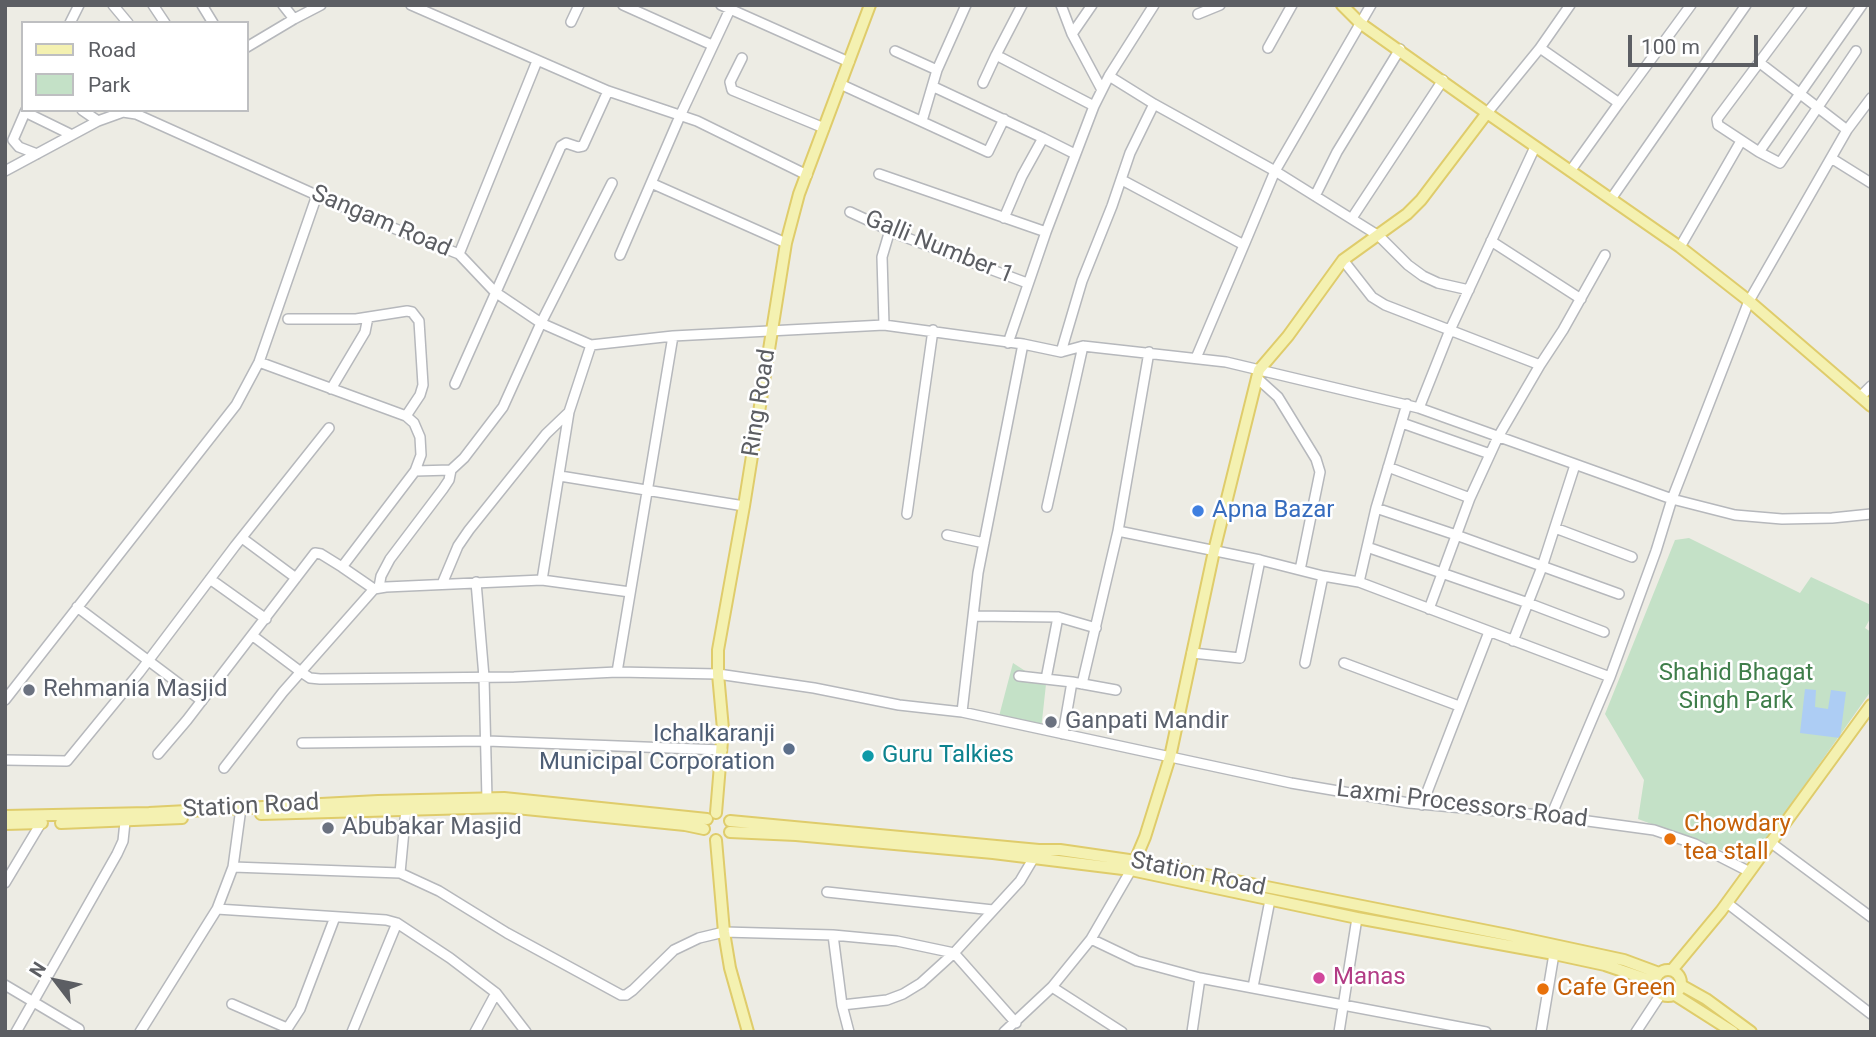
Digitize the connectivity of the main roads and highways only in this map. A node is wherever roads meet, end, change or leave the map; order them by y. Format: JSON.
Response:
{"nodes":[{"id":1,"x":870,"y":5,"type":"edge"},
{"id":2,"x":1342,"y":5,"type":"edge"},
{"id":3,"x":1487,"y":113,"type":"junction"},
{"id":4,"x":1871,"y":406,"type":"edge"},
{"id":5,"x":1871,"y":705,"type":"edge"},
{"id":6,"x":240,"y":811,"type":"junction"},
{"id":7,"x":5,"y":816,"type":"edge"},
{"id":8,"x":709,"y":820,"type":"junction"},
{"id":9,"x":5,"y":824,"type":"edge"},
{"id":10,"x":730,"y":827,"type":"junction"},
{"id":11,"x":716,"y":840,"type":"junction"},
{"id":12,"x":1134,"y":865,"type":"junction"},
{"id":13,"x":1672,"y":970,"type":"junction"},
{"id":14,"x":1657,"y":978,"type":"junction"},
{"id":15,"x":1681,"y":985,"type":"junction"},
{"id":16,"x":1675,"y":995,"type":"junction"},
{"id":17,"x":748,"y":1032,"type":"edge"},
{"id":18,"x":1733,"y":1032,"type":"edge"},
{"id":19,"x":1751,"y":1032,"type":"edge"}],
"edges":[{"from":1,"to":8,"type":"main road","name":"Ring Road"},
{"from":2,"to":3,"type":"main road"},
{"from":3,"to":4,"type":"main road"},
{"from":3,"to":12,"type":"main road"},
{"from":5,"to":13,"type":"main road"},
{"from":6,"to":7,"type":"main road","name":"Station Road"},
{"from":6,"to":8,"type":"main road","name":"Station Road"},
{"from":6,"to":8,"type":"main road","name":"Station Road"},
{"from":6,"to":9,"type":"main road","name":"Station Road"},
{"from":8,"to":10,"type":"main road"},
{"from":8,"to":11,"type":"main road"},
{"from":10,"to":11,"type":"main road"},
{"from":10,"to":12,"type":"main road","name":"Station Road"},
{"from":11,"to":17,"type":"main road"},
{"from":12,"to":14,"type":"main road","name":"Station Road"},
{"from":12,"to":14,"type":"main road","name":"Station Road"},
{"from":13,"to":14,"type":"main road"},
{"from":13,"to":15,"type":"main road"},
{"from":14,"to":16,"type":"main road"},
{"from":15,"to":16,"type":"main road"},
{"from":15,"to":19,"type":"main road"},
{"from":16,"to":18,"type":"main road"}]}
